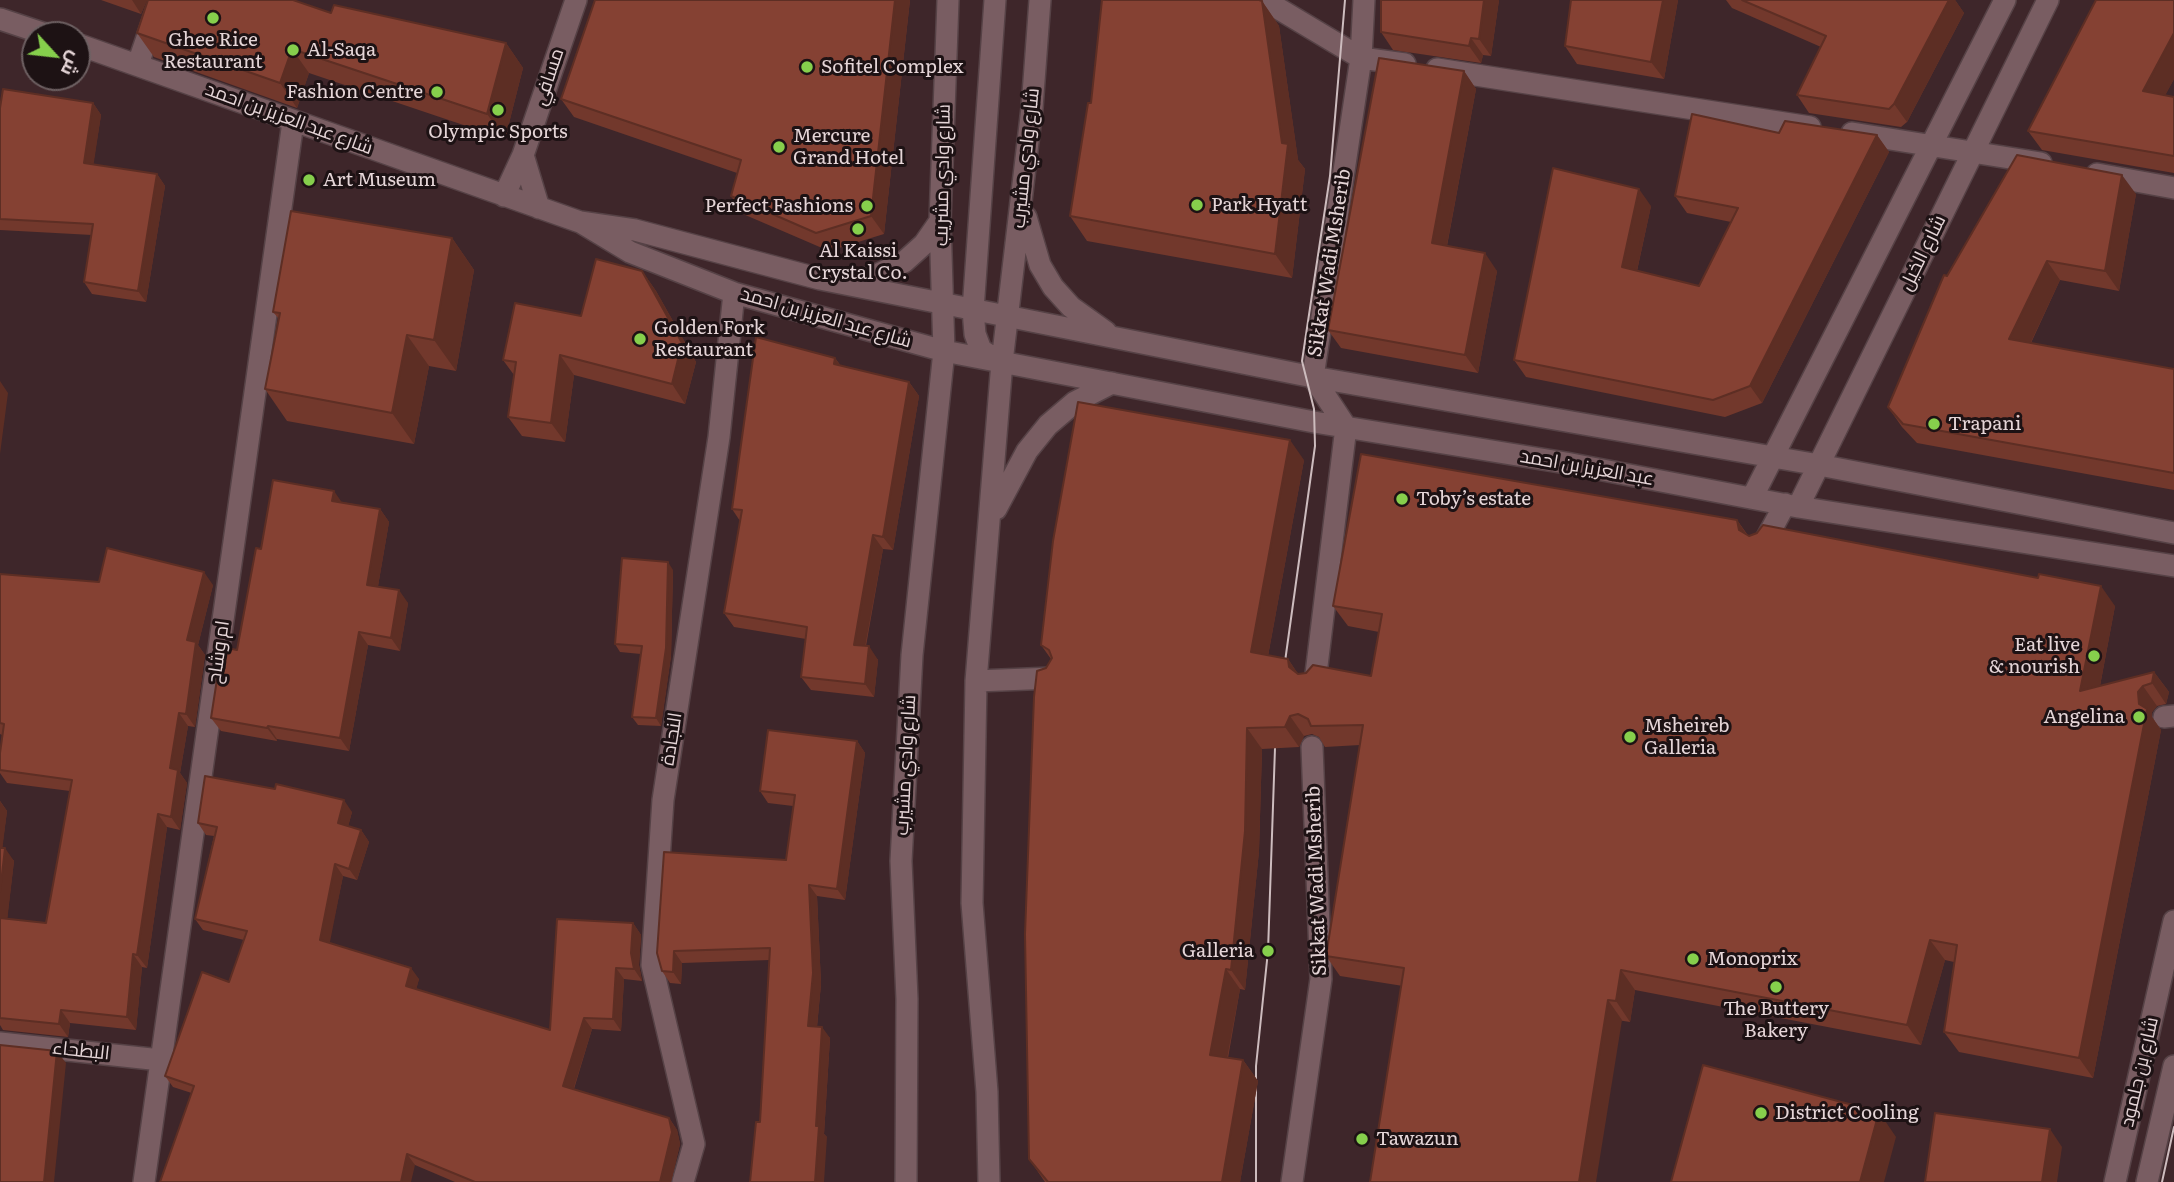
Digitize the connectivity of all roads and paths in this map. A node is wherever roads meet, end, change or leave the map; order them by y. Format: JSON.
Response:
{"nodes":[{"id":1,"x":160,"y":0,"type":"edge"},
{"id":2,"x":576,"y":0,"type":"edge"},
{"id":3,"x":948,"y":0,"type":"edge"},
{"id":4,"x":995,"y":0,"type":"edge"},
{"id":5,"x":1040,"y":0,"type":"edge"},
{"id":6,"x":1264,"y":0,"type":"edge"},
{"id":7,"x":1364,"y":0,"type":"edge"},
{"id":8,"x":2004,"y":0,"type":"edge"},
{"id":9,"x":2040,"y":3,"type":"edge"},
{"id":10,"x":0,"y":19,"type":"edge"},
{"id":11,"x":21,"y":26,"type":"edge"},
{"id":12,"x":91,"y":49,"type":"edge"},
{"id":13,"x":1361,"y":58,"type":"junction"},
{"id":14,"x":138,"y":64,"type":"junction"},
{"id":15,"x":293,"y":122,"type":"junction"},
{"id":16,"x":1930,"y":145,"type":"junction"},
{"id":17,"x":1973,"y":150,"type":"junction"},
{"id":18,"x":523,"y":155,"type":"junction"},
{"id":19,"x":1023,"y":184,"type":"junction"},
{"id":20,"x":2174,"y":188,"type":"edge"},
{"id":21,"x":504,"y":196,"type":"junction"},
{"id":22,"x":539,"y":208,"type":"junction"},
{"id":23,"x":940,"y":221,"type":"junction"},
{"id":24,"x":580,"y":222,"type":"junction"},
{"id":25,"x":820,"y":279,"type":"junction"},
{"id":26,"x":734,"y":293,"type":"junction"},
{"id":27,"x":944,"y":305,"type":"junction"},
{"id":28,"x":973,"y":310,"type":"junction"},
{"id":29,"x":1009,"y":316,"type":"junction"},
{"id":30,"x":1114,"y":337,"type":"junction"},
{"id":31,"x":944,"y":351,"type":"junction"},
{"id":32,"x":1002,"y":362,"type":"junction"},
{"id":33,"x":1313,"y":377,"type":"junction"},
{"id":34,"x":1112,"y":383,"type":"junction"},
{"id":35,"x":1346,"y":426,"type":"junction"},
{"id":36,"x":1773,"y":457,"type":"junction"},
{"id":37,"x":1819,"y":466,"type":"junction"},
{"id":38,"x":1752,"y":498,"type":"junction"},
{"id":39,"x":1791,"y":505,"type":"junction"},
{"id":40,"x":990,"y":520,"type":"junction"},
{"id":41,"x":2174,"y":533,"type":"edge"},
{"id":42,"x":1765,"y":543,"type":"edge"},
{"id":43,"x":2171,"y":568,"type":"edge"},
{"id":44,"x":1053,"y":678,"type":"edge"},
{"id":45,"x":976,"y":681,"type":"junction"},
{"id":46,"x":1315,"y":682,"type":"edge"},
{"id":47,"x":1312,"y":747,"type":"edge"},
{"id":48,"x":2174,"y":920,"type":"edge"},
{"id":49,"x":0,"y":1043,"type":"edge"},
{"id":50,"x":161,"y":1060,"type":"junction"},
{"id":51,"x":2174,"y":1066,"type":"edge"},
{"id":52,"x":144,"y":1182,"type":"edge"},
{"id":53,"x":683,"y":1182,"type":"edge"},
{"id":54,"x":906,"y":1182,"type":"edge"},
{"id":55,"x":989,"y":1182,"type":"edge"},
{"id":56,"x":1292,"y":1182,"type":"edge"},
{"id":57,"x":2115,"y":1182,"type":"edge"},
{"id":58,"x":2147,"y":1182,"type":"edge"}],
"edges":[{"from":1,"to":14,"type":"street"},
{"from":2,"to":18,"type":"street","name":"مسافي"},
{"from":3,"to":23,"type":"street","name":"شارع وادي مشريب"},
{"from":4,"to":28,"type":"street"},
{"from":5,"to":19,"type":"street","name":"شارع وادي مشيرب"},
{"from":6,"to":13,"type":"street"},
{"from":7,"to":13,"type":"street","name":"Sikkat Wadi Msherib"},
{"from":8,"to":16,"type":"street"},
{"from":9,"to":17,"type":"street","name":"شارع الخيل"},
{"from":10,"to":11,"type":"street"},
{"from":12,"to":14,"type":"street","name":"شارع عبد العزيز بن احمد"},
{"from":13,"to":16,"type":"street"},
{"from":13,"to":33,"type":"street","name":"Sikkat Wadi Msherib"},
{"from":14,"to":15,"type":"street","name":"شارع عبد العزيز بن احمد"},
{"from":15,"to":21,"type":"street","name":"شارع عبد العزيز بن احمد"},
{"from":15,"to":50,"type":"street","name":"ام وشاح"},
{"from":16,"to":17,"type":"street"},
{"from":16,"to":36,"type":"street"},
{"from":17,"to":20,"type":"street"},
{"from":17,"to":37,"type":"street","name":"شارع الخيل"},
{"from":18,"to":21,"type":"street","name":"مسافي"},
{"from":18,"to":22,"type":"street"},
{"from":19,"to":29,"type":"street","name":"شارع وادي مشيرب"},
{"from":19,"to":30,"type":"street"},
{"from":21,"to":22,"type":"street","name":"شارع عبد العزيز بن احمد"},
{"from":22,"to":24,"type":"street","name":"شارع عبد العزيز بن احمد"},
{"from":23,"to":25,"type":"street"},
{"from":23,"to":27,"type":"street","name":"شارع وادي مشريب"},
{"from":24,"to":25,"type":"street","name":"شارع عبد العزيز بن احمد"},
{"from":24,"to":26,"type":"street","name":"شارع عبد العزيز بن احمد"},
{"from":25,"to":27,"type":"street","name":"شارع عبد العزيز بن احمد"},
{"from":26,"to":31,"type":"street","name":"شارع عبد العزيز بن احمد"},
{"from":26,"to":53,"type":"street","name":"النجادة"},
{"from":27,"to":28,"type":"street","name":"شارع عبد العزيز بن احمد"},
{"from":27,"to":31,"type":"street","name":"شارع وادي مشريب"},
{"from":28,"to":29,"type":"street","name":"شارع عبد العزيز بن احمد"},
{"from":28,"to":32,"type":"street"},
{"from":29,"to":30,"type":"street"},
{"from":29,"to":32,"type":"street"},
{"from":30,"to":33,"type":"street"},
{"from":31,"to":32,"type":"street","name":"شارع عبد العزيز بن احمد"},
{"from":31,"to":54,"type":"street","name":"شارع وادي مشيرب"},
{"from":32,"to":34,"type":"street","name":"عبد العزيز بن احمد"},
{"from":32,"to":40,"type":"street"},
{"from":33,"to":35,"type":"street","name":"Sikkat Wadi Msherib"},
{"from":33,"to":36,"type":"street"},
{"from":34,"to":35,"type":"street","name":"عبد العزيز بن احمد"},
{"from":34,"to":40,"type":"street"},
{"from":35,"to":38,"type":"street","name":"عبد العزيز بن احمد"},
{"from":35,"to":46,"type":"street"},
{"from":36,"to":37,"type":"street"},
{"from":36,"to":38,"type":"street"},
{"from":37,"to":39,"type":"street","name":"شارع الخيل"},
{"from":37,"to":41,"type":"street"},
{"from":38,"to":39,"type":"street","name":"عبد العزيز بن احمد"},
{"from":39,"to":42,"type":"street","name":"شارع الخيل"},
{"from":39,"to":43,"type":"street","name":"عبد العزيز بن احمد"},
{"from":40,"to":45,"type":"street"},
{"from":44,"to":45,"type":"street"},
{"from":45,"to":55,"type":"street"},
{"from":47,"to":56,"type":"street","name":"Sikkat Wadi Msherib"},
{"from":48,"to":57,"type":"street","name":"شارع بن جلمود"},
{"from":49,"to":50,"type":"street","name":"البطحاء"},
{"from":50,"to":52,"type":"street","name":"ام وشاح"},
{"from":51,"to":58,"type":"street","name":"شارع بن جلمود"}]}
